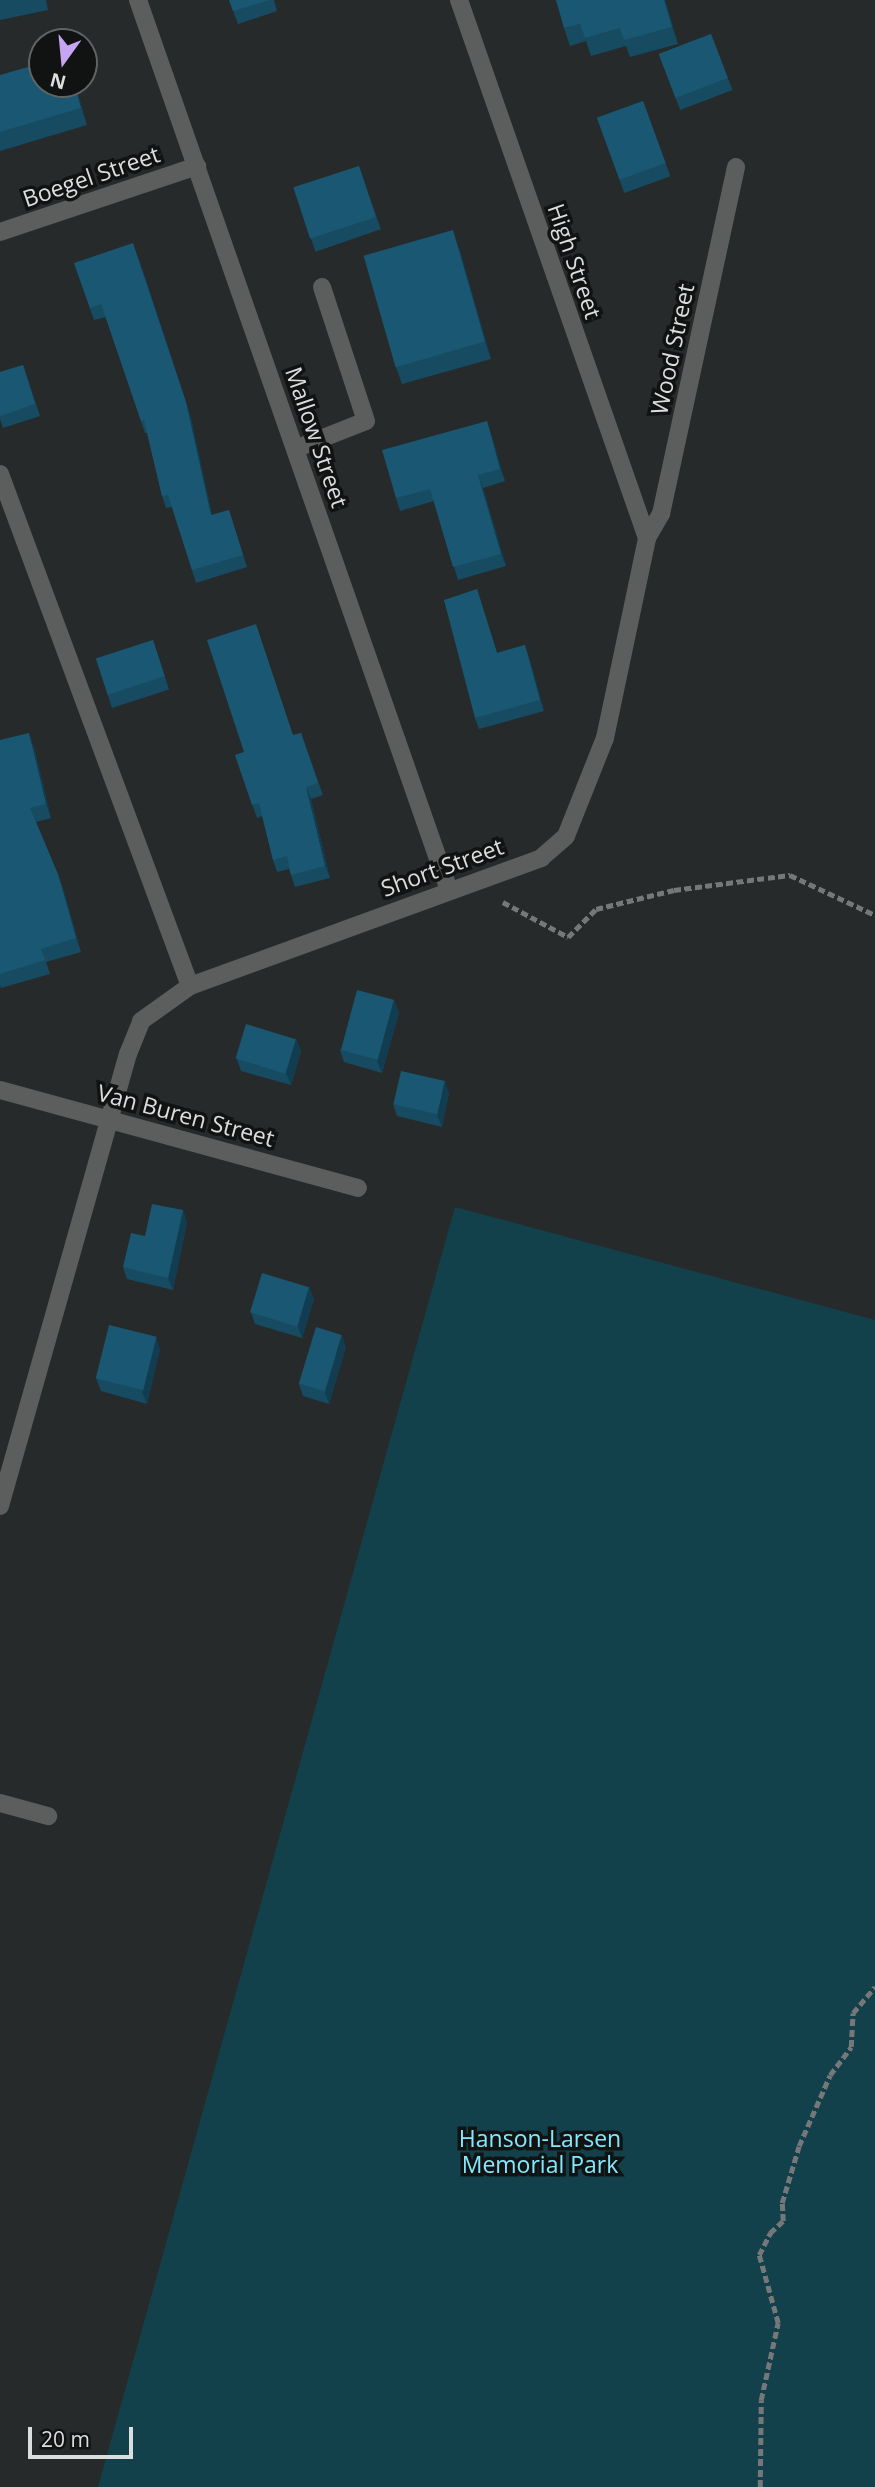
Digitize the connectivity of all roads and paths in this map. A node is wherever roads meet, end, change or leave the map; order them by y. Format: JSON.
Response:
{"nodes":[{"id":1,"x":138,"y":0,"type":"edge"},
{"id":2,"x":459,"y":0,"type":"edge"},
{"id":3,"x":197,"y":166,"type":"junction"},
{"id":4,"x":736,"y":167,"type":"dead end"},
{"id":5,"x":0,"y":232,"type":"edge"},
{"id":6,"x":322,"y":287,"type":"dead end"},
{"id":7,"x":295,"y":449,"type":"junction"},
{"id":8,"x":0,"y":474,"type":"edge"},
{"id":9,"x":646,"y":538,"type":"junction"},
{"id":10,"x":449,"y":890,"type":"junction"},
{"id":11,"x":875,"y":915,"type":"edge"},
{"id":12,"x":190,"y":986,"type":"junction"},
{"id":13,"x":0,"y":1090,"type":"edge"},
{"id":14,"x":109,"y":1119,"type":"junction"},
{"id":15,"x":358,"y":1188,"type":"dead end"},
{"id":16,"x":0,"y":1506,"type":"edge"},
{"id":17,"x":0,"y":1803,"type":"edge"},
{"id":18,"x":48,"y":1816,"type":"dead end"},
{"id":19,"x":875,"y":1987,"type":"edge"},
{"id":20,"x":760,"y":2487,"type":"edge"}],
"edges":[{"from":1,"to":3,"type":"street","name":"Mallow Street"},
{"from":2,"to":9,"type":"street","name":"High Street"},
{"from":3,"to":5,"type":"street","name":"Boegel Street"},
{"from":3,"to":7,"type":"street","name":"Mallow Street"},
{"from":4,"to":9,"type":"street","name":"Wood Street"},
{"from":6,"to":7,"type":"street"},
{"from":7,"to":10,"type":"street","name":"Mallow Street"},
{"from":8,"to":12,"type":"street"},
{"from":9,"to":10,"type":"street","name":"Short Street"},
{"from":10,"to":11,"type":"path"},
{"from":10,"to":12,"type":"street","name":"Short Street"},
{"from":12,"to":14,"type":"street","name":"Short Street"},
{"from":13,"to":14,"type":"street","name":"Van Buren Street"},
{"from":14,"to":15,"type":"street","name":"Van Buren Street"},
{"from":14,"to":16,"type":"street","name":"Short Street"},
{"from":17,"to":18,"type":"street"},
{"from":19,"to":20,"type":"path"}]}
